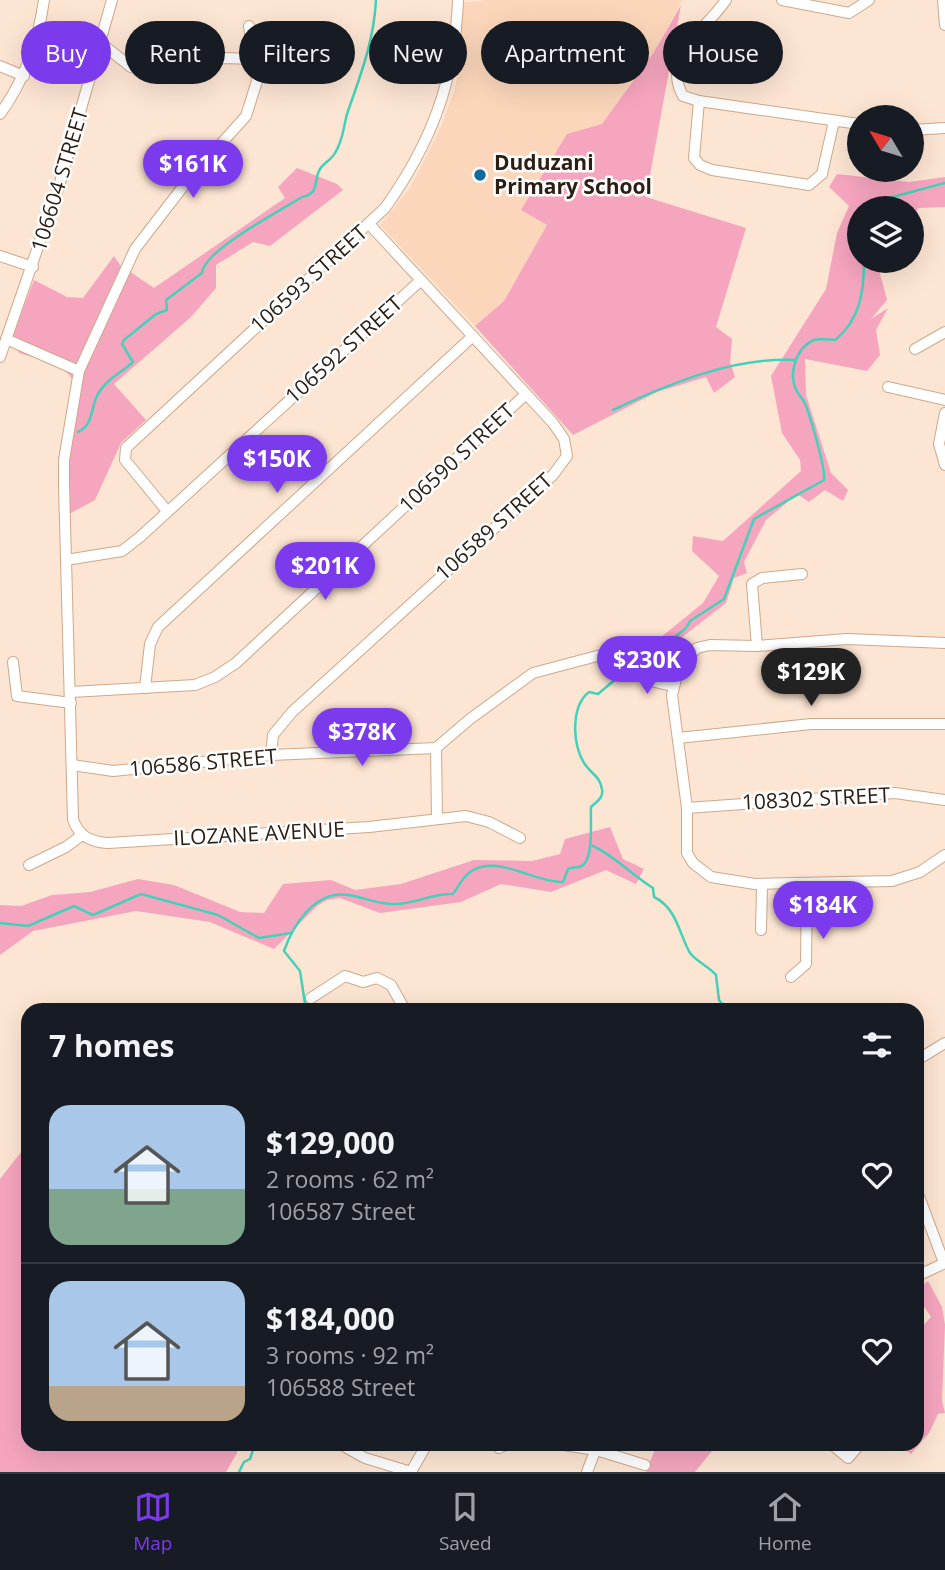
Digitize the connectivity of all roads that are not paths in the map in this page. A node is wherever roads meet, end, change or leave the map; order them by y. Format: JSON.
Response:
{"nodes":[{"id":1,"x":44,"y":0,"type":"edge"},
{"id":2,"x":113,"y":0,"type":"edge"},
{"id":3,"x":458,"y":0,"type":"edge"},
{"id":4,"x":726,"y":0,"type":"edge"},
{"id":5,"x":782,"y":0,"type":"edge"},
{"id":6,"x":869,"y":0,"type":"edge"},
{"id":7,"x":943,"y":0,"type":"edge"},
{"id":8,"x":41,"y":21,"type":"edge"},
{"id":9,"x":108,"y":21,"type":"edge"},
{"id":10,"x":945,"y":25,"type":"edge"},
{"id":11,"x":111,"y":51,"type":"edge"},
{"id":12,"x":239,"y":59,"type":"edge"},
{"id":13,"x":0,"y":66,"type":"edge"},
{"id":14,"x":21,"y":75,"type":"edge"},
{"id":15,"x":21,"y":81,"type":"edge"},
{"id":16,"x":90,"y":84,"type":"edge"},
{"id":17,"x":256,"y":84,"type":"edge"},
{"id":18,"x":699,"y":101,"type":"junction"},
{"id":19,"x":0,"y":114,"type":"edge"},
{"id":20,"x":834,"y":121,"type":"junction"},
{"id":21,"x":847,"y":123,"type":"edge"},
{"id":22,"x":945,"y":128,"type":"edge"},
{"id":23,"x":924,"y":129,"type":"edge"},
{"id":24,"x":370,"y":225,"type":"junction"},
{"id":25,"x":0,"y":256,"type":"edge"},
{"id":26,"x":33,"y":267,"type":"junction"},
{"id":27,"x":421,"y":280,"type":"junction"},
{"id":28,"x":945,"y":332,"type":"edge"},
{"id":29,"x":473,"y":336,"type":"junction"},
{"id":30,"x":6,"y":339,"type":"junction"},
{"id":31,"x":915,"y":349,"type":"dead end"},
{"id":32,"x":0,"y":357,"type":"edge"},
{"id":33,"x":79,"y":371,"type":"junction"},
{"id":34,"x":888,"y":387,"type":"dead end"},
{"id":35,"x":526,"y":394,"type":"junction"},
{"id":36,"x":945,"y":400,"type":"edge"},
{"id":37,"x":945,"y":413,"type":"edge"},
{"id":38,"x":945,"y":465,"type":"edge"},
{"id":39,"x":167,"y":512,"type":"junction"},
{"id":40,"x":66,"y":560,"type":"junction"},
{"id":41,"x":802,"y":574,"type":"dead end"},
{"id":42,"x":945,"y":643,"type":"edge"},
{"id":43,"x":757,"y":646,"type":"junction"},
{"id":44,"x":13,"y":662,"type":"dead end"},
{"id":45,"x":672,"y":686,"type":"junction"},
{"id":46,"x":145,"y":688,"type":"junction"},
{"id":47,"x":71,"y":698,"type":"junction"},
{"id":48,"x":945,"y":724,"type":"edge"},
{"id":49,"x":678,"y":738,"type":"junction"},
{"id":50,"x":436,"y":748,"type":"junction"},
{"id":51,"x":271,"y":755,"type":"junction"},
{"id":52,"x":72,"y":765,"type":"junction"},
{"id":53,"x":945,"y":800,"type":"edge"},
{"id":54,"x":687,"y":808,"type":"junction"},
{"id":55,"x":437,"y":818,"type":"junction"},
{"id":56,"x":82,"y":835,"type":"junction"},
{"id":57,"x":520,"y":838,"type":"dead end"},
{"id":58,"x":945,"y":855,"type":"edge"},
{"id":59,"x":29,"y":865,"type":"dead end"},
{"id":60,"x":762,"y":884,"type":"junction"},
{"id":61,"x":807,"y":884,"type":"junction"},
{"id":62,"x":761,"y":930,"type":"dead end"},
{"id":63,"x":791,"y":977,"type":"dead end"},
{"id":64,"x":311,"y":999,"type":"dead end"},
{"id":65,"x":401,"y":1003,"type":"edge"},
{"id":66,"x":945,"y":1043,"type":"edge"},
{"id":67,"x":924,"y":1056,"type":"edge"},
{"id":68,"x":924,"y":1209,"type":"edge"},
{"id":69,"x":945,"y":1263,"type":"edge"},
{"id":70,"x":924,"y":1273,"type":"edge"},
{"id":71,"x":352,"y":1451,"type":"edge"},
{"id":72,"x":423,"y":1451,"type":"edge"},
{"id":73,"x":595,"y":1451,"type":"edge"},
{"id":74,"x":608,"y":1451,"type":"edge"},
{"id":75,"x":840,"y":1451,"type":"edge"},
{"id":76,"x":854,"y":1451,"type":"edge"},
{"id":77,"x":645,"y":1465,"type":"dead end"},
{"id":78,"x":411,"y":1472,"type":"edge"},
{"id":79,"x":587,"y":1472,"type":"edge"}],
"edges":[{"from":1,"to":8,"type":"street"},
{"from":2,"to":9,"type":"street","name":"106604 STREET"},
{"from":3,"to":24,"type":"street","name":"106593 STREET"},
{"from":4,"to":18,"type":"street"},
{"from":5,"to":6,"type":"street"},
{"from":7,"to":10,"type":"street"},
{"from":11,"to":12,"type":"street"},
{"from":13,"to":14,"type":"street"},
{"from":15,"to":19,"type":"street"},
{"from":16,"to":26,"type":"street","name":"106604 STREET"},
{"from":17,"to":33,"type":"street"},
{"from":18,"to":20,"type":"street"},
{"from":18,"to":20,"type":"street"},
{"from":20,"to":21,"type":"street"},
{"from":22,"to":23,"type":"street"},
{"from":24,"to":27,"type":"street","name":"106589 STREET"},
{"from":24,"to":39,"type":"street","name":"106593 STREET"},
{"from":25,"to":26,"type":"street"},
{"from":26,"to":30,"type":"street","name":"106604 STREET"},
{"from":27,"to":29,"type":"street","name":"106589 STREET"},
{"from":27,"to":39,"type":"street","name":"106592 STREET"},
{"from":28,"to":31,"type":"street"},
{"from":29,"to":35,"type":"street","name":"106589 STREET"},
{"from":29,"to":46,"type":"street"},
{"from":30,"to":32,"type":"street","name":"106604 STREET"},
{"from":30,"to":33,"type":"street"},
{"from":33,"to":40,"type":"street"},
{"from":34,"to":36,"type":"street"},
{"from":35,"to":46,"type":"street","name":"106590 STREET"},
{"from":35,"to":51,"type":"street","name":"106589 STREET"},
{"from":37,"to":38,"type":"street"},
{"from":39,"to":40,"type":"street","name":"106592 STREET"},
{"from":40,"to":47,"type":"street"},
{"from":41,"to":43,"type":"street"},
{"from":42,"to":43,"type":"street"},
{"from":43,"to":45,"type":"street"},
{"from":44,"to":47,"type":"street","name":"106590 STREET"},
{"from":45,"to":49,"type":"street"},
{"from":45,"to":50,"type":"street"},
{"from":46,"to":47,"type":"street","name":"106590 STREET"},
{"from":47,"to":52,"type":"street"},
{"from":48,"to":49,"type":"street"},
{"from":49,"to":54,"type":"street"},
{"from":50,"to":51,"type":"street","name":"106586 STREET"},
{"from":50,"to":55,"type":"street"},
{"from":51,"to":52,"type":"street","name":"106586 STREET"},
{"from":52,"to":56,"type":"street"},
{"from":53,"to":54,"type":"street","name":"108302 STREET"},
{"from":54,"to":60,"type":"street"},
{"from":55,"to":56,"type":"street","name":"ILOZANE AVENUE"},
{"from":55,"to":57,"type":"street","name":"ILOZANE AVENUE"},
{"from":56,"to":59,"type":"street"},
{"from":58,"to":61,"type":"street"},
{"from":60,"to":61,"type":"street"},
{"from":60,"to":62,"type":"street"},
{"from":61,"to":63,"type":"street"},
{"from":64,"to":65,"type":"street"},
{"from":66,"to":67,"type":"street"},
{"from":68,"to":69,"type":"street"},
{"from":69,"to":70,"type":"street"},
{"from":71,"to":78,"type":"street"},
{"from":72,"to":78,"type":"street"},
{"from":73,"to":79,"type":"street"},
{"from":74,"to":77,"type":"street"},
{"from":75,"to":76,"type":"street"}]}
